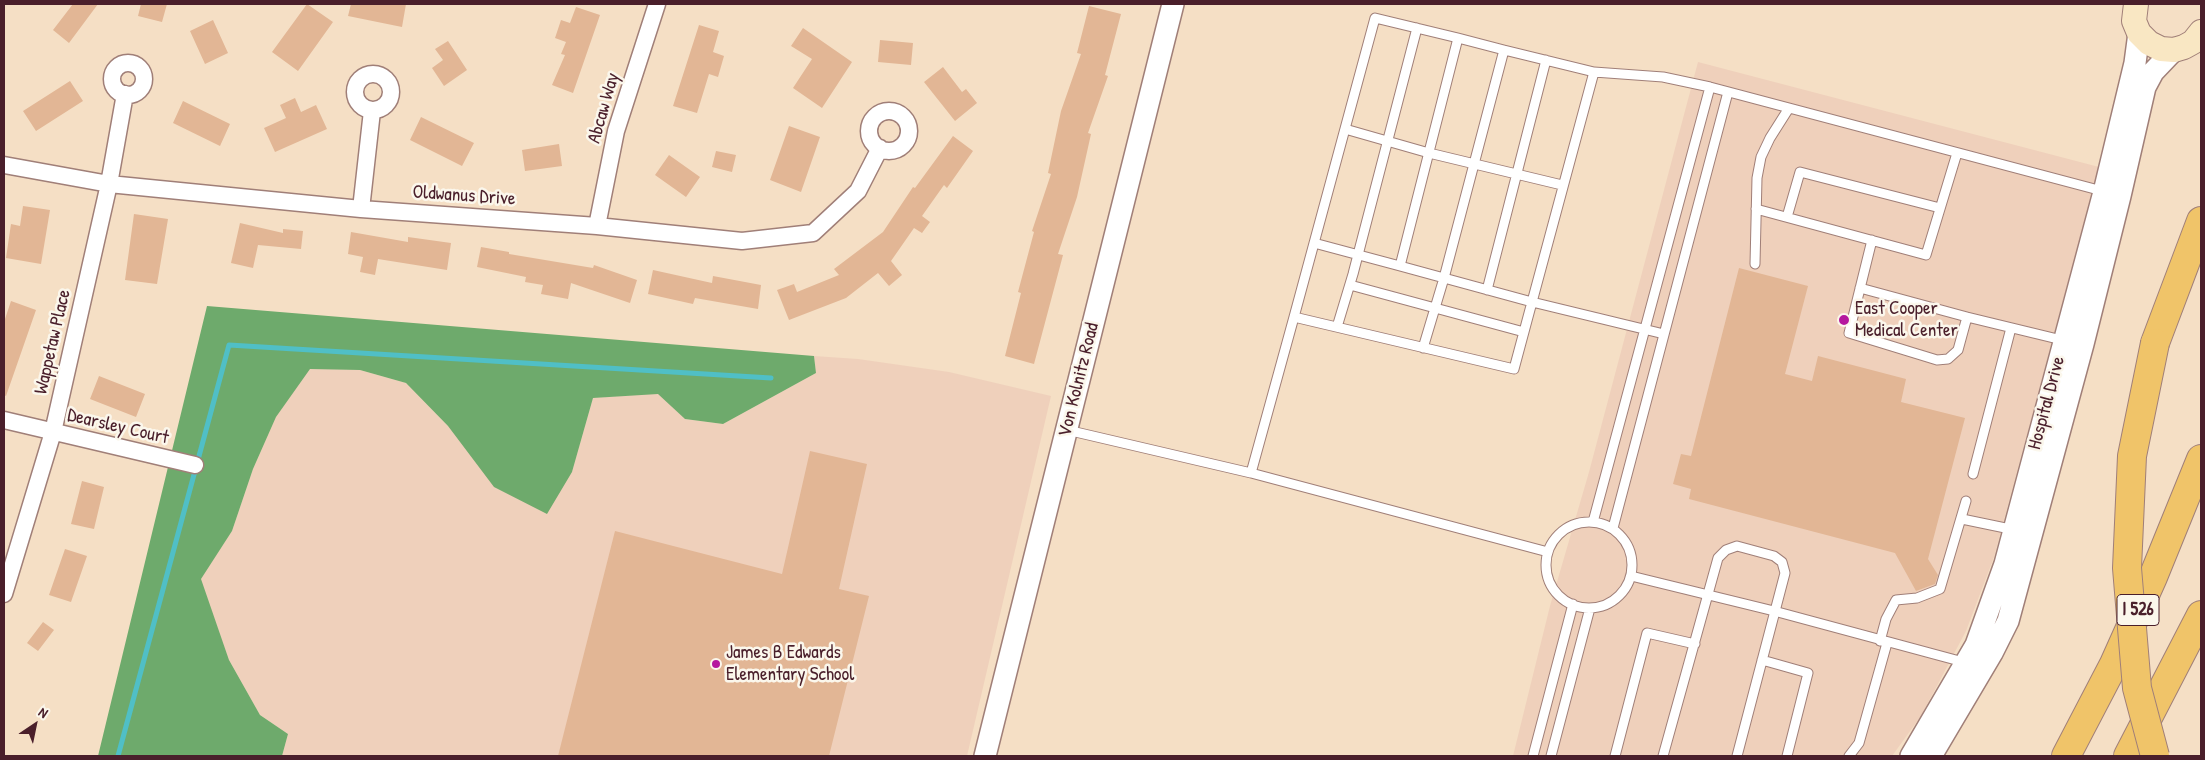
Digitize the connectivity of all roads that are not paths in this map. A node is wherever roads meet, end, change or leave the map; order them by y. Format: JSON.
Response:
{"nodes":[{"id":1,"x":657,"y":4,"type":"edge"},
{"id":2,"x":1173,"y":4,"type":"edge"},
{"id":3,"x":2115,"y":4,"type":"edge"},
{"id":4,"x":2136,"y":19,"type":"edge"},
{"id":5,"x":1416,"y":28,"type":"junction"},
{"id":6,"x":2201,"y":34,"type":"edge"},
{"id":7,"x":1458,"y":38,"type":"junction"},
{"id":8,"x":1504,"y":50,"type":"junction"},
{"id":9,"x":2174,"y":50,"type":"junction"},
{"id":10,"x":1546,"y":60,"type":"junction"},
{"id":11,"x":1594,"y":72,"type":"junction"},
{"id":12,"x":1710,"y":87,"type":"junction"},
{"id":13,"x":1728,"y":92,"type":"junction"},
{"id":14,"x":125,"y":94,"type":"dead end"},
{"id":15,"x":1789,"y":108,"type":"junction"},
{"id":16,"x":372,"y":111,"type":"dead end"},
{"id":17,"x":1345,"y":129,"type":"junction"},
{"id":18,"x":1388,"y":141,"type":"junction"},
{"id":19,"x":880,"y":148,"type":"dead end"},
{"id":20,"x":1429,"y":153,"type":"junction"},
{"id":21,"x":1957,"y":153,"type":"junction"},
{"id":22,"x":1474,"y":164,"type":"junction"},
{"id":23,"x":4,"y":165,"type":"edge"},
{"id":24,"x":1517,"y":174,"type":"junction"},
{"id":25,"x":109,"y":184,"type":"junction"},
{"id":26,"x":1562,"y":185,"type":"junction"},
{"id":27,"x":2112,"y":194,"type":"junction"},
{"id":28,"x":1756,"y":208,"type":"junction"},
{"id":29,"x":1940,"y":208,"type":"junction"},
{"id":30,"x":361,"y":209,"type":"junction"},
{"id":31,"x":1787,"y":217,"type":"junction"},
{"id":32,"x":2201,"y":222,"type":"edge"},
{"id":33,"x":597,"y":226,"type":"junction"},
{"id":34,"x":1872,"y":240,"type":"junction"},
{"id":35,"x":1314,"y":243,"type":"junction"},
{"id":36,"x":1358,"y":255,"type":"junction"},
{"id":37,"x":1754,"y":264,"type":"dead end"},
{"id":38,"x":1400,"y":266,"type":"junction"},
{"id":39,"x":1444,"y":278,"type":"junction"},
{"id":40,"x":1350,"y":285,"type":"junction"},
{"id":41,"x":1860,"y":288,"type":"junction"},
{"id":42,"x":1487,"y":290,"type":"junction"},
{"id":43,"x":1532,"y":302,"type":"junction"},
{"id":44,"x":1435,"y":308,"type":"junction"},
{"id":45,"x":1294,"y":317,"type":"junction"},
{"id":46,"x":1967,"y":317,"type":"junction"},
{"id":47,"x":1337,"y":327,"type":"junction"},
{"id":48,"x":2011,"y":328,"type":"junction"},
{"id":49,"x":1645,"y":329,"type":"junction"},
{"id":50,"x":1524,"y":332,"type":"junction"},
{"id":51,"x":1664,"y":334,"type":"junction"},
{"id":52,"x":2073,"y":342,"type":"junction"},
{"id":53,"x":1423,"y":348,"type":"junction"},
{"id":54,"x":4,"y":420,"type":"edge"},
{"id":55,"x":1067,"y":430,"type":"junction"},
{"id":56,"x":53,"y":432,"type":"junction"},
{"id":57,"x":2201,"y":459,"type":"edge"},
{"id":58,"x":195,"y":465,"type":"dead end"},
{"id":59,"x":1251,"y":473,"type":"junction"},
{"id":60,"x":1973,"y":474,"type":"dead end"},
{"id":61,"x":1966,"y":501,"type":"dead end"},
{"id":62,"x":1962,"y":519,"type":"junction"},
{"id":63,"x":1593,"y":522,"type":"junction"},
{"id":64,"x":1613,"y":528,"type":"junction"},
{"id":65,"x":2023,"y":532,"type":"junction"},
{"id":66,"x":1548,"y":552,"type":"junction"},
{"id":67,"x":1631,"y":576,"type":"junction"},
{"id":68,"x":4,"y":594,"type":"edge"},
{"id":69,"x":1708,"y":595,"type":"junction"},
{"id":70,"x":1573,"y":604,"type":"junction"},
{"id":71,"x":1590,"y":608,"type":"junction"},
{"id":72,"x":1774,"y":611,"type":"junction"},
{"id":73,"x":2201,"y":615,"type":"edge"},
{"id":74,"x":1884,"y":642,"type":"junction"},
{"id":75,"x":1695,"y":644,"type":"junction"},
{"id":76,"x":1762,"y":660,"type":"junction"},
{"id":77,"x":1974,"y":667,"type":"junction"},
{"id":78,"x":985,"y":756,"type":"edge"},
{"id":79,"x":1533,"y":756,"type":"edge"},
{"id":80,"x":1551,"y":756,"type":"edge"},
{"id":81,"x":1615,"y":756,"type":"edge"},
{"id":82,"x":1663,"y":756,"type":"edge"},
{"id":83,"x":1737,"y":756,"type":"edge"},
{"id":84,"x":1787,"y":756,"type":"edge"},
{"id":85,"x":1849,"y":756,"type":"edge"},
{"id":86,"x":1911,"y":756,"type":"edge"},
{"id":87,"x":1931,"y":756,"type":"edge"},
{"id":88,"x":2066,"y":756,"type":"edge"},
{"id":89,"x":2128,"y":756,"type":"edge"},
{"id":90,"x":2155,"y":756,"type":"edge"}],
"edges":[{"from":1,"to":33,"type":"street","name":"Abcaw Way"},
{"from":2,"to":55,"type":"street","name":"Von Kolnitz Road"},
{"from":3,"to":4,"type":"main road"},
{"from":4,"to":9,"type":"main road"},
{"from":4,"to":27,"type":"street","name":"Hospital Drive"},
{"from":5,"to":7,"type":"lane"},
{"from":5,"to":17,"type":"lane"},
{"from":5,"to":18,"type":"lane"},
{"from":6,"to":9,"type":"main road"},
{"from":7,"to":8,"type":"lane"},
{"from":7,"to":20,"type":"lane"},
{"from":8,"to":10,"type":"lane"},
{"from":8,"to":22,"type":"lane"},
{"from":9,"to":27,"type":"street","name":"Hospital Drive"},
{"from":10,"to":11,"type":"lane"},
{"from":10,"to":24,"type":"lane"},
{"from":11,"to":12,"type":"lane"},
{"from":11,"to":26,"type":"lane"},
{"from":12,"to":13,"type":"lane"},
{"from":12,"to":49,"type":"lane"},
{"from":13,"to":15,"type":"lane"},
{"from":13,"to":51,"type":"lane"},
{"from":14,"to":25,"type":"street","name":"Wappetaw Place"},
{"from":15,"to":21,"type":"lane"},
{"from":15,"to":28,"type":"lane"},
{"from":16,"to":30,"type":"street"},
{"from":17,"to":18,"type":"lane"},
{"from":17,"to":35,"type":"lane"},
{"from":18,"to":20,"type":"lane"},
{"from":18,"to":36,"type":"lane"},
{"from":19,"to":33,"type":"street","name":"Oldwanus Drive"},
{"from":20,"to":22,"type":"lane"},
{"from":20,"to":38,"type":"lane"},
{"from":21,"to":27,"type":"lane"},
{"from":21,"to":29,"type":"lane"},
{"from":22,"to":24,"type":"lane"},
{"from":22,"to":39,"type":"lane"},
{"from":23,"to":25,"type":"street","name":"Oldwanus Drive"},
{"from":24,"to":26,"type":"lane"},
{"from":24,"to":42,"type":"lane"},
{"from":25,"to":30,"type":"street","name":"Oldwanus Drive"},
{"from":25,"to":56,"type":"street","name":"Wappetaw Place"},
{"from":26,"to":43,"type":"lane"},
{"from":27,"to":52,"type":"street","name":"Hospital Drive"},
{"from":28,"to":31,"type":"lane"},
{"from":28,"to":37,"type":"lane"},
{"from":29,"to":31,"type":"lane"},
{"from":29,"to":34,"type":"lane"},
{"from":30,"to":33,"type":"street","name":"Oldwanus Drive"},
{"from":31,"to":34,"type":"lane"},
{"from":32,"to":90,"type":"highway","bridge":true},
{"from":34,"to":41,"type":"lane"},
{"from":35,"to":36,"type":"lane"},
{"from":35,"to":45,"type":"lane"},
{"from":36,"to":38,"type":"lane"},
{"from":36,"to":40,"type":"lane"},
{"from":38,"to":39,"type":"lane"},
{"from":39,"to":42,"type":"lane"},
{"from":39,"to":44,"type":"lane"},
{"from":40,"to":44,"type":"lane"},
{"from":40,"to":47,"type":"lane"},
{"from":41,"to":46,"type":"lane"},
{"from":41,"to":46,"type":"lane"},
{"from":42,"to":43,"type":"lane"},
{"from":43,"to":49,"type":"lane"},
{"from":43,"to":50,"type":"lane"},
{"from":44,"to":50,"type":"lane"},
{"from":44,"to":53,"type":"lane"},
{"from":45,"to":47,"type":"lane"},
{"from":45,"to":59,"type":"lane"},
{"from":46,"to":48,"type":"lane"},
{"from":47,"to":53,"type":"lane"},
{"from":48,"to":52,"type":"lane"},
{"from":48,"to":60,"type":"lane"},
{"from":49,"to":51,"type":"lane"},
{"from":49,"to":63,"type":"lane"},
{"from":50,"to":53,"type":"lane"},
{"from":51,"to":64,"type":"lane"},
{"from":52,"to":65,"type":"street","name":"Hospital Drive"},
{"from":54,"to":56,"type":"street","name":"Dearsley Court"},
{"from":55,"to":59,"type":"lane"},
{"from":55,"to":78,"type":"street","name":"Von Kolnitz Road"},
{"from":56,"to":58,"type":"street","name":"Dearsley Court"},
{"from":56,"to":68,"type":"street","name":"Wappetaw Place"},
{"from":57,"to":88,"type":"highway","number":"I 526"},
{"from":59,"to":66,"type":"lane"},
{"from":61,"to":62,"type":"lane"},
{"from":62,"to":65,"type":"lane"},
{"from":62,"to":74,"type":"lane"},
{"from":63,"to":64,"type":"lane"},
{"from":63,"to":66,"type":"lane"},
{"from":64,"to":67,"type":"lane"},
{"from":65,"to":77,"type":"street","name":"Hospital Drive"},
{"from":66,"to":70,"type":"lane"},
{"from":67,"to":69,"type":"lane"},
{"from":67,"to":71,"type":"lane"},
{"from":69,"to":72,"type":"lane"},
{"from":69,"to":72,"type":"lane"},
{"from":69,"to":75,"type":"lane"},
{"from":70,"to":71,"type":"lane"},
{"from":70,"to":79,"type":"lane"},
{"from":71,"to":80,"type":"lane"},
{"from":72,"to":74,"type":"lane"},
{"from":72,"to":76,"type":"lane"},
{"from":73,"to":89,"type":"highway"},
{"from":74,"to":77,"type":"lane"},
{"from":74,"to":85,"type":"lane"},
{"from":75,"to":81,"type":"lane"},
{"from":75,"to":82,"type":"lane"},
{"from":76,"to":83,"type":"lane"},
{"from":76,"to":84,"type":"lane"},
{"from":77,"to":86,"type":"street","name":"Hospital Drive"},
{"from":77,"to":87,"type":"street","name":"Hospital Drive"}]}
